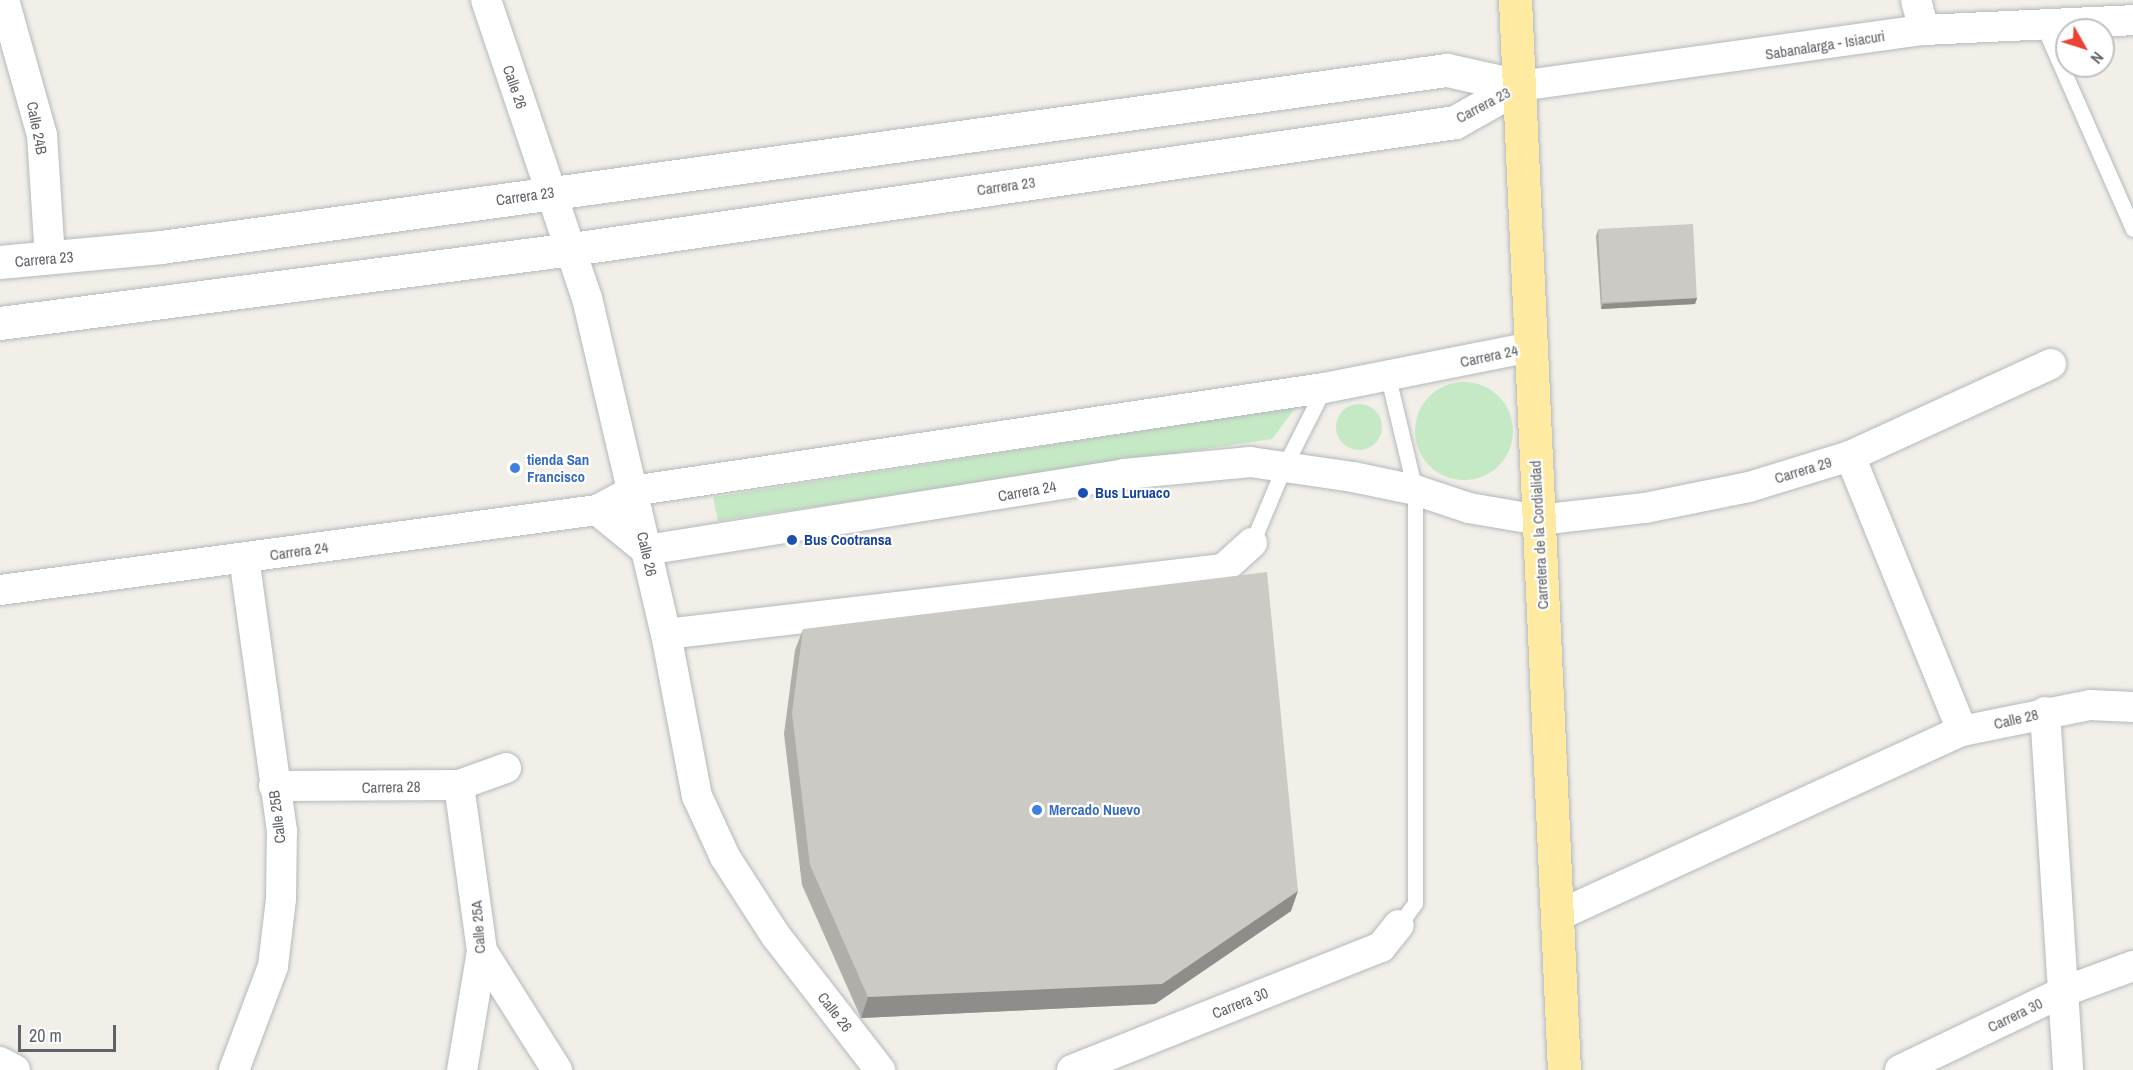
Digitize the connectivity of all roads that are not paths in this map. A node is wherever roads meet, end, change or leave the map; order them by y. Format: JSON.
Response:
{"nodes":[{"id":1,"x":4,"y":0,"type":"edge"},
{"id":2,"x":486,"y":0,"type":"edge"},
{"id":3,"x":1515,"y":0,"type":"edge"},
{"id":4,"x":1916,"y":0,"type":"edge"},
{"id":5,"x":2133,"y":20,"type":"edge"},
{"id":6,"x":2043,"y":25,"type":"junction"},
{"id":7,"x":1924,"y":30,"type":"junction"},
{"id":8,"x":1519,"y":86,"type":"junction"},
{"id":9,"x":549,"y":193,"type":"junction"},
{"id":10,"x":2133,"y":229,"type":"edge"},
{"id":11,"x":572,"y":249,"type":"junction"},
{"id":12,"x":50,"y":259,"type":"junction"},
{"id":13,"x":0,"y":262,"type":"edge"},
{"id":14,"x":0,"y":323,"type":"edge"},
{"id":15,"x":1531,"y":347,"type":"junction"},
{"id":16,"x":2051,"y":364,"type":"dead end"},
{"id":17,"x":1388,"y":377,"type":"junction"},
{"id":18,"x":1324,"y":388,"type":"junction"},
{"id":19,"x":1850,"y":456,"type":"junction"},
{"id":20,"x":1284,"y":467,"type":"junction"},
{"id":21,"x":1415,"y":490,"type":"junction"},
{"id":22,"x":632,"y":491,"type":"junction"},
{"id":23,"x":597,"y":510,"type":"junction"},
{"id":24,"x":1539,"y":520,"type":"junction"},
{"id":25,"x":1252,"y":543,"type":"joint"},
{"id":26,"x":646,"y":550,"type":"junction"},
{"id":27,"x":244,"y":558,"type":"junction"},
{"id":28,"x":0,"y":590,"type":"edge"},
{"id":29,"x":666,"y":634,"type":"junction"},
{"id":30,"x":2133,"y":707,"type":"edge"},
{"id":31,"x":2045,"y":712,"type":"junction"},
{"id":32,"x":1962,"y":731,"type":"junction"},
{"id":33,"x":506,"y":768,"type":"dead end"},
{"id":34,"x":459,"y":785,"type":"junction"},
{"id":35,"x":274,"y":786,"type":"junction"},
{"id":36,"x":1557,"y":916,"type":"junction"},
{"id":37,"x":1399,"y":925,"type":"joint"},
{"id":38,"x":482,"y":951,"type":"junction"},
{"id":39,"x":2133,"y":966,"type":"edge"},
{"id":40,"x":2065,"y":991,"type":"junction"},
{"id":41,"x":0,"y":1062,"type":"edge"},
{"id":42,"x":1085,"y":1067,"type":"edge"},
{"id":43,"x":15,"y":1070,"type":"edge"},
{"id":44,"x":234,"y":1070,"type":"edge"},
{"id":45,"x":462,"y":1070,"type":"edge"},
{"id":46,"x":557,"y":1070,"type":"edge"},
{"id":47,"x":880,"y":1070,"type":"edge"},
{"id":48,"x":1564,"y":1070,"type":"edge"},
{"id":49,"x":1900,"y":1070,"type":"edge"},
{"id":50,"x":2068,"y":1070,"type":"edge"}],
"edges":[{"from":1,"to":12,"type":"street","name":"Calle 24B"},
{"from":2,"to":9,"type":"street","name":"Calle 26"},
{"from":3,"to":8,"type":"highway","name":"Carretera de la Cordialidad"},
{"from":4,"to":7,"type":"street"},
{"from":5,"to":6,"type":"street","name":"Sabanalarga - Isiacuri"},
{"from":6,"to":7,"type":"street","name":"Sabanalarga - Isiacuri"},
{"from":6,"to":10,"type":"lane"},
{"from":7,"to":8,"type":"street","name":"Sabanalarga - Isiacuri"},
{"from":8,"to":9,"type":"street","name":"Carrera 23"},
{"from":8,"to":11,"type":"street","name":"Carrera 23"},
{"from":8,"to":15,"type":"highway","name":"Carretera de la Cordialidad"},
{"from":9,"to":11,"type":"street","name":"Calle 26"},
{"from":9,"to":12,"type":"street","name":"Carrera 23"},
{"from":11,"to":14,"type":"street","name":"Carrera 23"},
{"from":11,"to":22,"type":"street","name":"Calle 26"},
{"from":12,"to":13,"type":"street","name":"Carrera 23"},
{"from":15,"to":17,"type":"street","name":"Carrera 24"},
{"from":15,"to":24,"type":"highway","name":"Carretera de la Cordialidad"},
{"from":16,"to":19,"type":"street","name":"Carrera 29"},
{"from":17,"to":18,"type":"street","name":"Carrera 24"},
{"from":17,"to":21,"type":"lane"},
{"from":18,"to":20,"type":"lane"},
{"from":18,"to":22,"type":"street","name":"Carrera 24"},
{"from":19,"to":24,"type":"street","name":"Carrera 29"},
{"from":19,"to":32,"type":"street"},
{"from":20,"to":21,"type":"street","name":"Carrera 24"},
{"from":20,"to":25,"type":"lane"},
{"from":20,"to":26,"type":"street","name":"Carrera 24"},
{"from":21,"to":24,"type":"street","name":"Carrera 24"},
{"from":21,"to":37,"type":"lane"},
{"from":22,"to":23,"type":"street","name":"Carrera 24"},
{"from":22,"to":26,"type":"street","name":"Calle 26"},
{"from":23,"to":26,"type":"street"},
{"from":23,"to":27,"type":"street","name":"Carrera 24"},
{"from":24,"to":36,"type":"highway","name":"Carretera de la Cordialidad"},
{"from":25,"to":29,"type":"street"},
{"from":26,"to":29,"type":"street","name":"Calle 26"},
{"from":27,"to":28,"type":"street","name":"Carrera 24"},
{"from":27,"to":35,"type":"street","name":"Calle 25B"},
{"from":29,"to":47,"type":"street","name":"Calle 26"},
{"from":30,"to":31,"type":"street"},
{"from":31,"to":32,"type":"street","name":"Calle 28"},
{"from":31,"to":40,"type":"street","name":"Calle 28"},
{"from":32,"to":36,"type":"street"},
{"from":33,"to":34,"type":"street","name":"Carrera 28"},
{"from":34,"to":35,"type":"street","name":"Carrera 28"},
{"from":34,"to":38,"type":"street","name":"Calle 25A"},
{"from":35,"to":44,"type":"street","name":"Calle 25B"},
{"from":36,"to":48,"type":"highway","name":"Carretera de la Cordialidad"},
{"from":37,"to":42,"type":"street","name":"Carrera 30"},
{"from":38,"to":45,"type":"street","name":"Calle 25A"},
{"from":38,"to":46,"type":"street"},
{"from":39,"to":40,"type":"street","name":"Carrera 30"},
{"from":40,"to":49,"type":"street","name":"Carrera 30"},
{"from":40,"to":50,"type":"street","name":"Calle 28"},
{"from":41,"to":43,"type":"street"}]}
